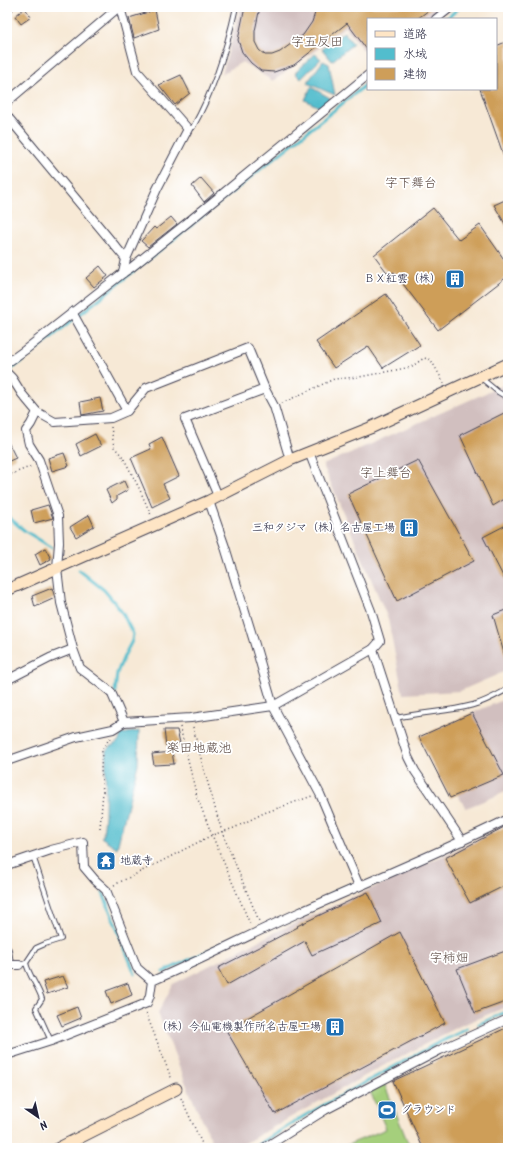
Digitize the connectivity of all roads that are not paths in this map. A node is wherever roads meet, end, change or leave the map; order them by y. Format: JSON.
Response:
{"nodes":[{"id":1,"x":9,"y":7,"type":"edge"},
{"id":2,"x":119,"y":7,"type":"edge"},
{"id":3,"x":236,"y":7,"type":"edge"},
{"id":4,"x":451,"y":7,"type":"edge"},
{"id":5,"x":7,"y":10,"type":"edge"},
{"id":6,"x":437,"y":18,"type":"edge"},
{"id":7,"x":367,"y":76,"type":"edge"},
{"id":8,"x":7,"y":102,"type":"edge"},
{"id":9,"x":7,"y":116,"type":"edge"},
{"id":10,"x":188,"y":129,"type":"junction"},
{"id":11,"x":126,"y":260,"type":"junction"},
{"id":12,"x":122,"y":273,"type":"junction"},
{"id":13,"x":72,"y":312,"type":"junction"},
{"id":14,"x":7,"y":363,"type":"edge"},
{"id":15,"x":508,"y":364,"type":"edge"},
{"id":16,"x":7,"y":372,"type":"edge"},
{"id":17,"x":480,"y":377,"type":"junction"},
{"id":18,"x":265,"y":389,"type":"junction"},
{"id":19,"x":508,"y":398,"type":"edge"},
{"id":20,"x":127,"y":411,"type":"junction"},
{"id":21,"x":37,"y":412,"type":"junction"},
{"id":22,"x":309,"y":452,"type":"junction"},
{"id":23,"x":290,"y":460,"type":"junction"},
{"id":24,"x":214,"y":498,"type":"junction"},
{"id":25,"x":57,"y":568,"type":"junction"},
{"id":26,"x":7,"y":590,"type":"edge"},
{"id":27,"x":73,"y":649,"type":"junction"},
{"id":28,"x":373,"y":649,"type":"junction"},
{"id":29,"x":7,"y":680,"type":"edge"},
{"id":30,"x":508,"y":690,"type":"edge"},
{"id":31,"x":273,"y":706,"type":"junction"},
{"id":32,"x":395,"y":718,"type":"junction"},
{"id":33,"x":124,"y":722,"type":"junction"},
{"id":34,"x":7,"y":761,"type":"edge"},
{"id":35,"x":508,"y":819,"type":"edge"},
{"id":36,"x":462,"y":842,"type":"junction"},
{"id":37,"x":33,"y":856,"type":"junction"},
{"id":38,"x":7,"y":865,"type":"edge"},
{"id":39,"x":360,"y":886,"type":"junction"},
{"id":40,"x":7,"y":950,"type":"edge"},
{"id":41,"x":23,"y":964,"type":"junction"},
{"id":42,"x":152,"y":981,"type":"junction"},
{"id":43,"x":508,"y":1019,"type":"edge"},
{"id":44,"x":51,"y":1041,"type":"junction"},
{"id":45,"x":7,"y":1056,"type":"edge"},
{"id":46,"x":176,"y":1089,"type":"road end"},
{"id":47,"x":268,"y":1147,"type":"edge"},
{"id":48,"x":59,"y":1148,"type":"edge"}],
"edges":[{"from":1,"to":5,"type":"street"},
{"from":2,"to":8,"type":"street"},
{"from":2,"to":10,"type":"street"},
{"from":3,"to":10,"type":"lane"},
{"from":4,"to":6,"type":"street"},
{"from":7,"to":12,"type":"street"},
{"from":9,"to":11,"type":"street"},
{"from":10,"to":11,"type":"street"},
{"from":11,"to":12,"type":"street"},
{"from":12,"to":13,"type":"street"},
{"from":13,"to":14,"type":"street"},
{"from":13,"to":20,"type":"street"},
{"from":15,"to":17,"type":"street"},
{"from":16,"to":21,"type":"street"},
{"from":17,"to":19,"type":"lane"},
{"from":17,"to":22,"type":"street"},
{"from":18,"to":20,"type":"street"},
{"from":18,"to":23,"type":"street"},
{"from":18,"to":24,"type":"street"},
{"from":20,"to":21,"type":"street"},
{"from":21,"to":25,"type":"street"},
{"from":22,"to":23,"type":"street"},
{"from":22,"to":28,"type":"street"},
{"from":23,"to":24,"type":"street"},
{"from":24,"to":25,"type":"street"},
{"from":24,"to":31,"type":"street"},
{"from":25,"to":26,"type":"street"},
{"from":25,"to":27,"type":"street"},
{"from":27,"to":29,"type":"street"},
{"from":27,"to":33,"type":"street"},
{"from":28,"to":31,"type":"street"},
{"from":28,"to":32,"type":"street"},
{"from":30,"to":32,"type":"lane"},
{"from":31,"to":33,"type":"street"},
{"from":31,"to":39,"type":"street"},
{"from":32,"to":36,"type":"street"},
{"from":33,"to":34,"type":"street"},
{"from":35,"to":36,"type":"street"},
{"from":36,"to":39,"type":"street"},
{"from":37,"to":38,"type":"street"},
{"from":37,"to":41,"type":"lane"},
{"from":37,"to":42,"type":"street"},
{"from":39,"to":42,"type":"street"},
{"from":40,"to":41,"type":"street"},
{"from":41,"to":44,"type":"lane"},
{"from":42,"to":44,"type":"street"},
{"from":43,"to":47,"type":"street"},
{"from":44,"to":45,"type":"street"},
{"from":46,"to":48,"type":"street"}]}
